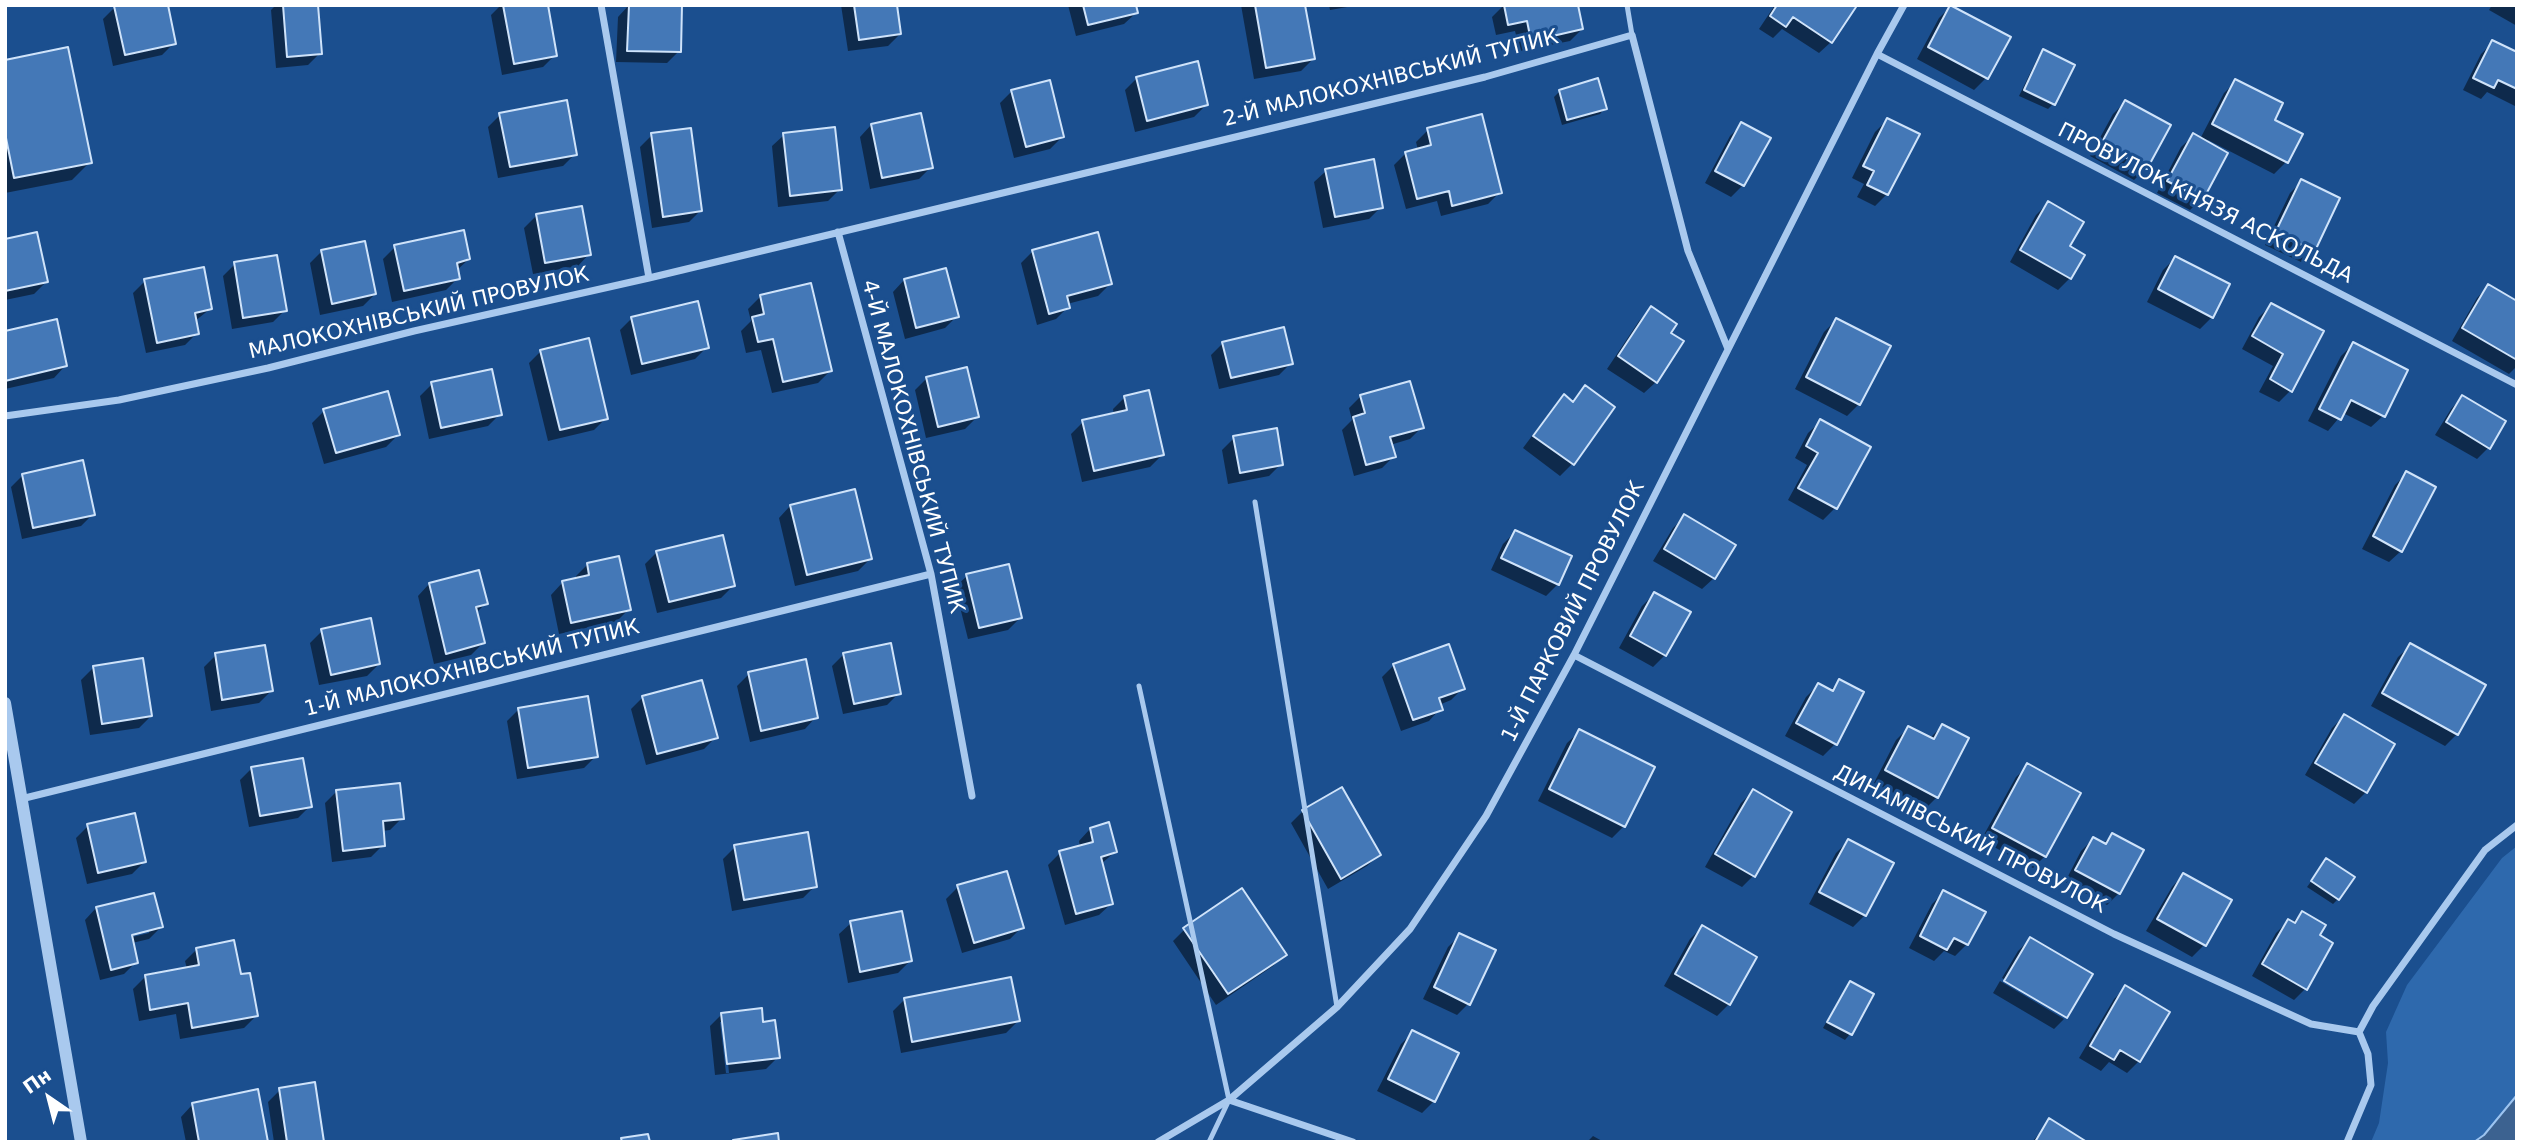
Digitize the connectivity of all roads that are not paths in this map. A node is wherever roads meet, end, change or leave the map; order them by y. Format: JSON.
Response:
{"nodes":[{"id":1,"x":601,"y":5,"type":"edge"},
{"id":2,"x":1627,"y":5,"type":"edge"},
{"id":3,"x":1904,"y":5,"type":"edge"},
{"id":4,"x":1632,"y":35,"type":"junction"},
{"id":5,"x":1877,"y":54,"type":"junction"},
{"id":6,"x":838,"y":232,"type":"junction"},
{"id":7,"x":649,"y":278,"type":"junction"},
{"id":8,"x":1728,"y":349,"type":"junction"},
{"id":9,"x":2517,"y":384,"type":"edge"},
{"id":10,"x":5,"y":416,"type":"edge"},
{"id":11,"x":1255,"y":502,"type":"dead end"},
{"id":12,"x":931,"y":574,"type":"junction"},
{"id":13,"x":1574,"y":655,"type":"junction"},
{"id":14,"x":1139,"y":686,"type":"dead end"},
{"id":15,"x":5,"y":703,"type":"edge"},
{"id":16,"x":972,"y":796,"type":"dead end"},
{"id":17,"x":21,"y":799,"type":"junction"},
{"id":18,"x":2517,"y":825,"type":"edge"},
{"id":19,"x":1336,"y":1007,"type":"junction"},
{"id":20,"x":2359,"y":1032,"type":"junction"},
{"id":21,"x":1229,"y":1100,"type":"junction"},
{"id":22,"x":81,"y":1142,"type":"edge"},
{"id":23,"x":1158,"y":1142,"type":"edge"},
{"id":24,"x":1209,"y":1142,"type":"edge"},
{"id":25,"x":1353,"y":1142,"type":"edge"},
{"id":26,"x":2347,"y":1142,"type":"edge"}],
"edges":[{"from":1,"to":7,"type":"street"},
{"from":2,"to":4,"type":"lane"},
{"from":3,"to":5,"type":"street","name":"1-Й ПАРКОВИЙ ПРОВУЛОК"},
{"from":4,"to":6,"type":"street","name":"2-Й МАЛОКОХНІВСЬКИЙ ТУПИК"},
{"from":4,"to":8,"type":"street"},
{"from":5,"to":8,"type":"street","name":"1-Й ПАРКОВИЙ ПРОВУЛОК"},
{"from":5,"to":9,"type":"street","name":"ПРОВУЛОК КНЯЗЯ АСКОЛЬДА"},
{"from":6,"to":7,"type":"street","name":"МАЛОКОХНІВСЬКИЙ ПРОВУЛОК"},
{"from":6,"to":12,"type":"street","name":"4-Й МАЛОКОХНІВСЬКИЙ ТУПИК"},
{"from":7,"to":10,"type":"street","name":"МАЛОКОХНІВСЬКИЙ ПРОВУЛОК"},
{"from":8,"to":13,"type":"street","name":"1-Й ПАРКОВИЙ ПРОВУЛОК"},
{"from":11,"to":19,"type":"lane"},
{"from":12,"to":16,"type":"street","name":"4-Й МАЛОКОХНІВСЬКИЙ ТУПИК"},
{"from":12,"to":17,"type":"street","name":"1-Й МАЛОКОХНІВСЬКИЙ ТУПИК"},
{"from":13,"to":19,"type":"street","name":"1-Й ПАРКОВИЙ ПРОВУЛОК"},
{"from":13,"to":20,"type":"street","name":"ДИНАМІВСЬКИЙ ПРОВУЛОК"},
{"from":14,"to":21,"type":"lane"},
{"from":15,"to":17,"type":"street"},
{"from":17,"to":22,"type":"street"},
{"from":18,"to":20,"type":"street"},
{"from":19,"to":21,"type":"street","name":"1-Й ПАРКОВИЙ ПРОВУЛОК"},
{"from":20,"to":26,"type":"street"},
{"from":21,"to":23,"type":"street","name":"1-Й ПАРКОВИЙ ПРОВУЛОК"},
{"from":21,"to":24,"type":"lane"},
{"from":21,"to":25,"type":"street"}]}
